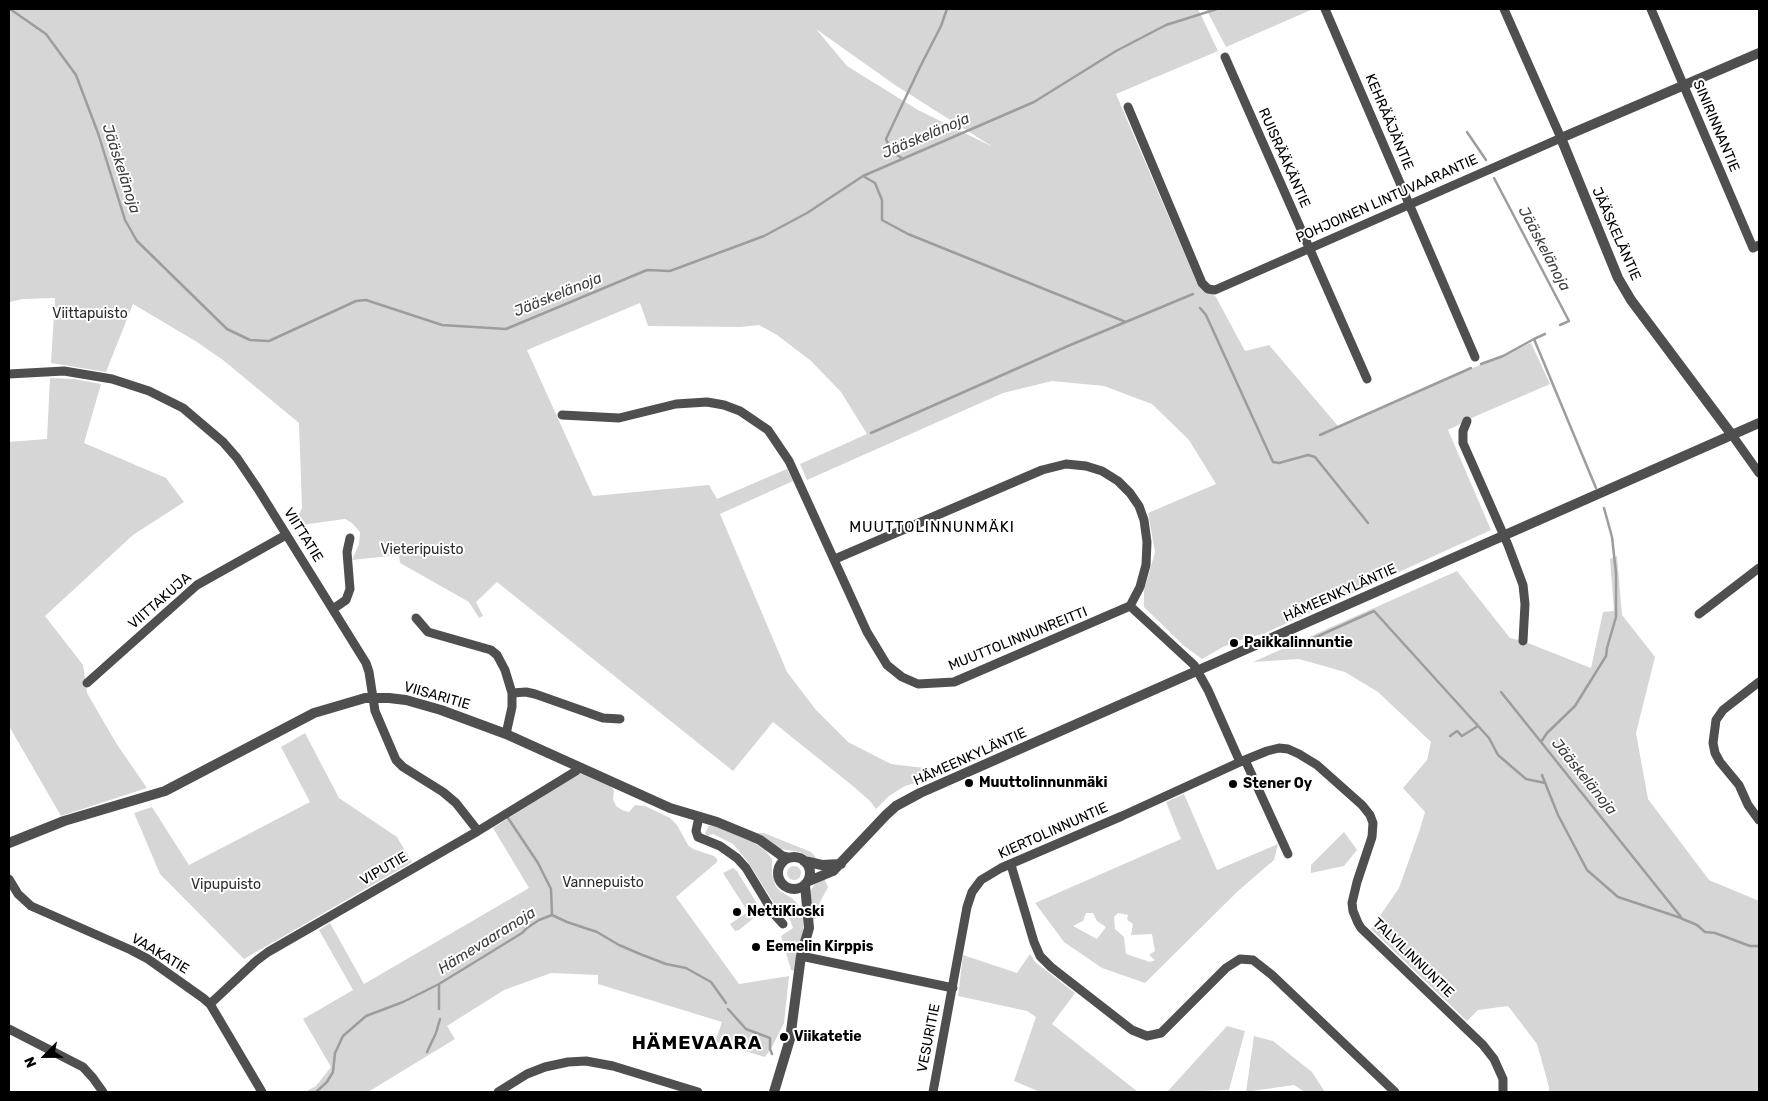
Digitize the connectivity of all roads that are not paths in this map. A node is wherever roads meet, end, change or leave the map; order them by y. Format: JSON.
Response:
{"nodes":[{"id":1,"x":1325,"y":9,"type":"edge"},
{"id":2,"x":1504,"y":9,"type":"edge"},
{"id":3,"x":1650,"y":9,"type":"edge"},
{"id":4,"x":1759,"y":53,"type":"edge"},
{"id":5,"x":1225,"y":57,"type":"dead end"},
{"id":6,"x":1684,"y":86,"type":"junction"},
{"id":7,"x":1128,"y":107,"type":"dead end"},
{"id":8,"x":1561,"y":138,"type":"junction"},
{"id":9,"x":1410,"y":204,"type":"junction"},
{"id":10,"x":1759,"y":245,"type":"edge"},
{"id":11,"x":1308,"y":248,"type":"junction"},
{"id":12,"x":1475,"y":357,"type":"dead end"},
{"id":13,"x":9,"y":374,"type":"edge"},
{"id":14,"x":1367,"y":379,"type":"dead end"},
{"id":15,"x":562,"y":415,"type":"dead end"},
{"id":16,"x":1467,"y":421,"type":"dead end"},
{"id":17,"x":1759,"y":423,"type":"edge"},
{"id":18,"x":1732,"y":435,"type":"junction"},
{"id":19,"x":1759,"y":473,"type":"edge"},
{"id":20,"x":286,"y":535,"type":"junction"},
{"id":21,"x":1504,"y":536,"type":"junction"},
{"id":22,"x":350,"y":538,"type":"dead end"},
{"id":23,"x":835,"y":559,"type":"junction"},
{"id":24,"x":1759,"y":568,"type":"edge"},
{"id":25,"x":1130,"y":606,"type":"junction"},
{"id":26,"x":333,"y":609,"type":"junction"},
{"id":27,"x":1699,"y":614,"type":"dead end"},
{"id":28,"x":416,"y":618,"type":"dead end"},
{"id":29,"x":1523,"y":641,"type":"dead end"},
{"id":30,"x":1198,"y":671,"type":"junction"},
{"id":31,"x":1759,"y":682,"type":"edge"},
{"id":32,"x":87,"y":684,"type":"dead end"},
{"id":33,"x":512,"y":693,"type":"junction"},
{"id":34,"x":373,"y":698,"type":"junction"},
{"id":35,"x":620,"y":719,"type":"dead end"},
{"id":36,"x":506,"y":734,"type":"junction"},
{"id":37,"x":1243,"y":761,"type":"junction"},
{"id":38,"x":578,"y":767,"type":"junction"},
{"id":39,"x":699,"y":817,"type":"junction"},
{"id":40,"x":1759,"y":820,"type":"edge"},
{"id":41,"x":478,"y":831,"type":"junction"},
{"id":42,"x":9,"y":842,"type":"edge"},
{"id":43,"x":770,"y":848,"type":"junction"},
{"id":44,"x":1288,"y":854,"type":"dead end"},
{"id":45,"x":789,"y":858,"type":"junction"},
{"id":46,"x":804,"y":861,"type":"junction"},
{"id":47,"x":841,"y":864,"type":"junction"},
{"id":48,"x":1012,"y":865,"type":"junction"},
{"id":49,"x":779,"y":867,"type":"junction"},
{"id":50,"x":9,"y":878,"type":"edge"},
{"id":51,"x":807,"y":883,"type":"junction"},
{"id":52,"x":795,"y":890,"type":"junction"},
{"id":53,"x":807,"y":913,"type":"junction"},
{"id":54,"x":783,"y":924,"type":"dead end"},
{"id":55,"x":801,"y":956,"type":"junction"},
{"id":56,"x":952,"y":988,"type":"junction"},
{"id":57,"x":210,"y":1004,"type":"junction"},
{"id":58,"x":9,"y":1029,"type":"edge"},
{"id":59,"x":103,"y":1092,"type":"edge"},
{"id":60,"x":262,"y":1092,"type":"edge"},
{"id":61,"x":498,"y":1092,"type":"edge"},
{"id":62,"x":698,"y":1092,"type":"edge"},
{"id":63,"x":774,"y":1092,"type":"edge"},
{"id":64,"x":933,"y":1092,"type":"edge"},
{"id":65,"x":1395,"y":1092,"type":"edge"},
{"id":66,"x":1503,"y":1092,"type":"edge"}],
"edges":[{"from":1,"to":9,"type":"street","name":"KEHRÄÄJÄNTIE"},
{"from":2,"to":8,"type":"street","name":"JÄÄSKELÄNTIE"},
{"from":3,"to":6,"type":"street","name":"SINIRINNANTIE"},
{"from":4,"to":6,"type":"street","name":"POHJOINEN LINTUVAARANTIE"},
{"from":5,"to":11,"type":"street","name":"RUISRÄÄKÄNTIE"},
{"from":6,"to":8,"type":"street","name":"POHJOINEN LINTUVAARANTIE"},
{"from":6,"to":10,"type":"street","name":"SINIRINNANTIE"},
{"from":7,"to":11,"type":"street","name":"POHJOINEN LINTUVAARANTIE"},
{"from":8,"to":9,"type":"street","name":"POHJOINEN LINTUVAARANTIE"},
{"from":8,"to":18,"type":"street","name":"JÄÄSKELÄNTIE"},
{"from":9,"to":11,"type":"street","name":"POHJOINEN LINTUVAARANTIE"},
{"from":9,"to":12,"type":"street","name":"KEHRÄÄJÄNTIE"},
{"from":11,"to":14,"type":"street","name":"RUISRÄÄKÄNTIE"},
{"from":13,"to":20,"type":"street","name":"VIITTATIE"},
{"from":15,"to":23,"type":"street","name":"MUUTTOLINNUNREITTI"},
{"from":16,"to":21,"type":"street"},
{"from":17,"to":18,"type":"street","name":"HÄMEENKYLÄNTIE"},
{"from":18,"to":19,"type":"street","name":"JÄÄSKELÄNTIE"},
{"from":18,"to":21,"type":"street","name":"HÄMEENKYLÄNTIE"},
{"from":20,"to":26,"type":"street","name":"VIITTATIE"},
{"from":20,"to":32,"type":"street","name":"VIITTAKUJA"},
{"from":21,"to":29,"type":"street"},
{"from":21,"to":30,"type":"street","name":"HÄMEENKYLÄNTIE"},
{"from":22,"to":26,"type":"street"},
{"from":23,"to":25,"type":"street","name":"MUUTTOLINNUNREITTI"},
{"from":23,"to":25,"type":"street"},
{"from":24,"to":27,"type":"street"},
{"from":25,"to":30,"type":"street"},
{"from":26,"to":34,"type":"street","name":"VIITTATIE"},
{"from":28,"to":33,"type":"street"},
{"from":30,"to":37,"type":"street"},
{"from":30,"to":47,"type":"street","name":"HÄMEENKYLÄNTIE"},
{"from":31,"to":40,"type":"street"},
{"from":33,"to":35,"type":"street"},
{"from":33,"to":36,"type":"street"},
{"from":34,"to":36,"type":"street","name":"VIISARITIE"},
{"from":34,"to":41,"type":"street","name":"VIITTATIE"},
{"from":34,"to":42,"type":"street","name":"VIISARITIE"},
{"from":36,"to":38,"type":"street","name":"VIISARITIE"},
{"from":37,"to":44,"type":"street"},
{"from":37,"to":48,"type":"street","name":"KIERTOLINNUNTIE"},
{"from":37,"to":66,"type":"street","name":"TALVILINNUNTIE"},
{"from":38,"to":39,"type":"street","name":"VIISARITIE"},
{"from":38,"to":41,"type":"street","name":"VIPUTIE"},
{"from":39,"to":43,"type":"street","name":"VIISARITIE"},
{"from":39,"to":54,"type":"street"},
{"from":41,"to":57,"type":"street","name":"VIPUTIE"},
{"from":43,"to":45,"type":"street","name":"VIISARITIE"},
{"from":43,"to":49,"type":"street"},
{"from":45,"to":46,"type":"street"},
{"from":45,"to":49,"type":"street"},
{"from":46,"to":47,"type":"street"},
{"from":46,"to":51,"type":"street"},
{"from":47,"to":51,"type":"street","name":"HÄMEENKYLÄNTIE"},
{"from":48,"to":56,"type":"street","name":"KIERTOLINNUNTIE"},
{"from":48,"to":65,"type":"street"},
{"from":49,"to":52,"type":"street"},
{"from":50,"to":57,"type":"street","name":"VAAKATIE"},
{"from":51,"to":52,"type":"street"},
{"from":51,"to":53,"type":"street"},
{"from":52,"to":53,"type":"street"},
{"from":53,"to":55,"type":"street"},
{"from":55,"to":56,"type":"street"},
{"from":55,"to":63,"type":"street"},
{"from":56,"to":64,"type":"street","name":"VESURITIE"},
{"from":57,"to":60,"type":"street","name":"VAAKATIE"},
{"from":58,"to":59,"type":"street"},
{"from":61,"to":62,"type":"street"}]}
